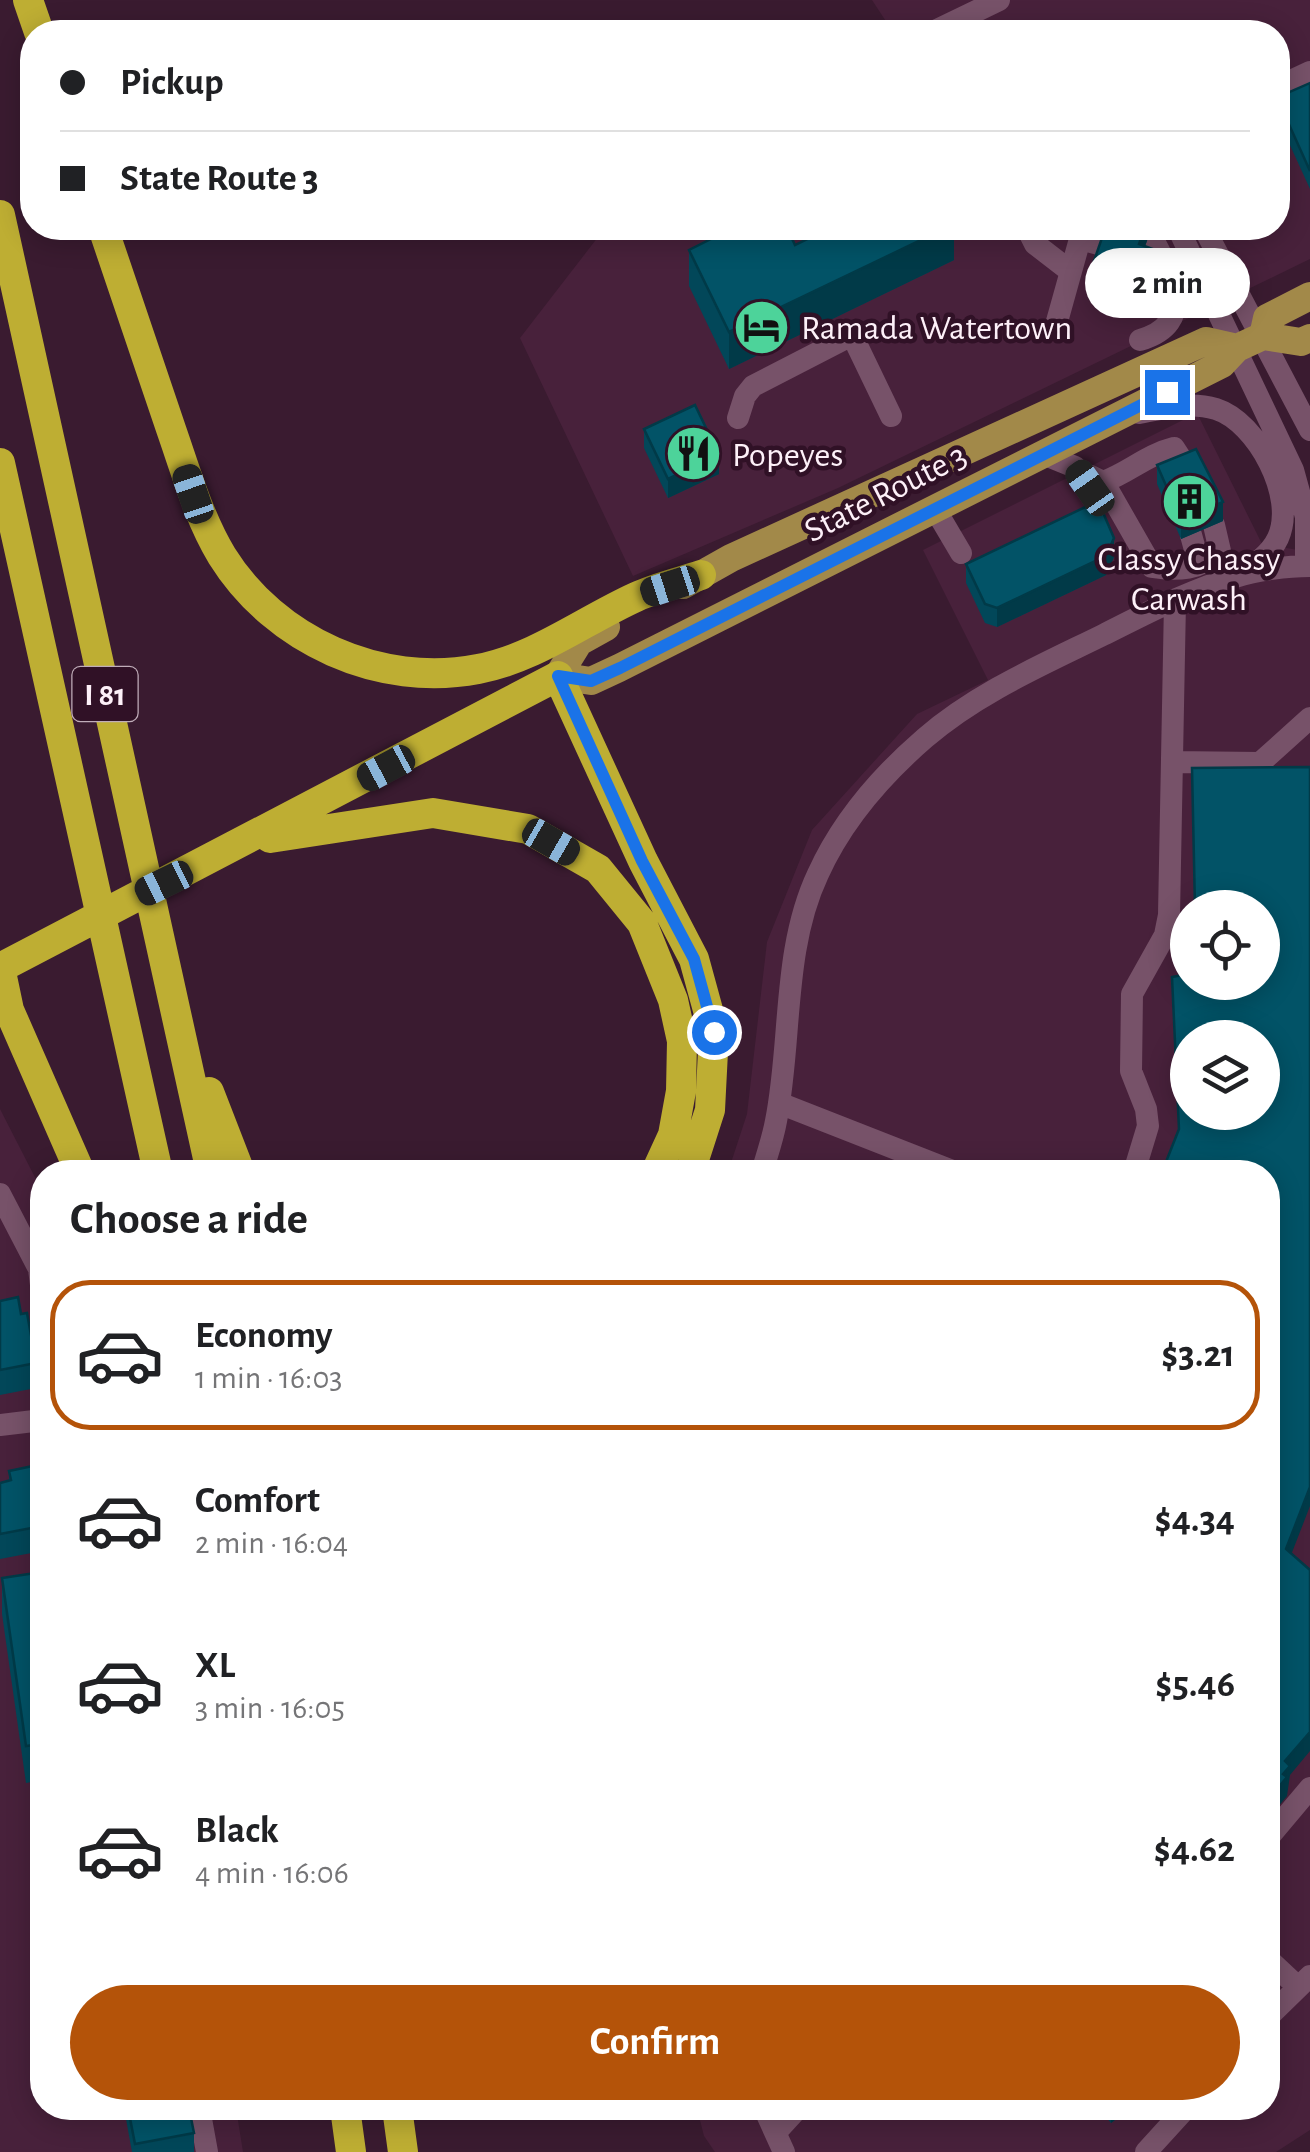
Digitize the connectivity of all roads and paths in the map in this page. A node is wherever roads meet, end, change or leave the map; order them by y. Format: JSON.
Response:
{"nodes":[{"id":1,"x":999,"y":0,"type":"edge"},
{"id":2,"x":957,"y":20,"type":"edge"},
{"id":3,"x":0,"y":215,"type":"edge"},
{"id":4,"x":107,"y":240,"type":"edge"},
{"id":5,"x":1032,"y":240,"type":"edge"},
{"id":6,"x":1079,"y":240,"type":"edge"},
{"id":7,"x":1087,"y":240,"type":"edge"},
{"id":8,"x":1154,"y":240,"type":"edge"},
{"id":9,"x":1184,"y":240,"type":"edge"},
{"id":10,"x":1211,"y":240,"type":"edge"},
{"id":11,"x":1166,"y":262,"type":"junction"},
{"id":12,"x":1070,"y":271,"type":"junction"},
{"id":13,"x":8,"y":288,"type":"edge"},
{"id":14,"x":1310,"y":296,"type":"edge"},
{"id":15,"x":1056,"y":325,"type":"dead end"},
{"id":16,"x":1263,"y":336,"type":"junction"},
{"id":17,"x":1310,"y":338,"type":"edge"},
{"id":18,"x":1140,"y":340,"type":"dead end"},
{"id":19,"x":1237,"y":348,"type":"junction"},
{"id":20,"x":891,"y":416,"type":"dead end"},
{"id":21,"x":738,"y":418,"type":"dead end"},
{"id":22,"x":1112,"y":419,"type":"junction"},
{"id":23,"x":1310,"y":430,"type":"edge"},
{"id":24,"x":1044,"y":454,"type":"junction"},
{"id":25,"x":0,"y":463,"type":"edge"},
{"id":26,"x":1136,"y":467,"type":"junction"},
{"id":27,"x":1076,"y":468,"type":"junction"},
{"id":28,"x":1189,"y":471,"type":"edge"},
{"id":29,"x":1166,"y":480,"type":"edge"},
{"id":30,"x":935,"y":509,"type":"junction"},
{"id":31,"x":1214,"y":525,"type":"dead end"},
{"id":32,"x":1191,"y":535,"type":"dead end"},
{"id":33,"x":961,"y":553,"type":"dead end"},
{"id":34,"x":1308,"y":566,"type":"edge"},
{"id":35,"x":1190,"y":568,"type":"junction"},
{"id":36,"x":701,"y":575,"type":"junction"},
{"id":37,"x":1236,"y":576,"type":"junction"},
{"id":38,"x":1175,"y":602,"type":"junction"},
{"id":39,"x":558,"y":676,"type":"junction"},
{"id":40,"x":1310,"y":718,"type":"edge"},
{"id":41,"x":1172,"y":762,"type":"junction"},
{"id":42,"x":236,"y":847,"type":"junction"},
{"id":43,"x":0,"y":967,"type":"edge"},
{"id":44,"x":173,"y":1004,"type":"junction"},
{"id":45,"x":779,"y":1103,"type":"junction"},
{"id":46,"x":75,"y":1160,"type":"edge"},
{"id":47,"x":155,"y":1160,"type":"edge"},
{"id":48,"x":207,"y":1160,"type":"edge"},
{"id":49,"x":235,"y":1160,"type":"edge"},
{"id":50,"x":661,"y":1160,"type":"edge"},
{"id":51,"x":694,"y":1160,"type":"edge"},
{"id":52,"x":765,"y":1160,"type":"edge"},
{"id":53,"x":924,"y":1160,"type":"edge"},
{"id":54,"x":1138,"y":1160,"type":"edge"},
{"id":55,"x":0,"y":1194,"type":"edge"},
{"id":56,"x":30,"y":1252,"type":"edge"},
{"id":57,"x":30,"y":1421,"type":"edge"},
{"id":58,"x":0,"y":1425,"type":"edge"},
{"id":59,"x":1310,"y":1788,"type":"edge"},
{"id":60,"x":1280,"y":1824,"type":"edge"},
{"id":61,"x":1280,"y":1967,"type":"edge"},
{"id":62,"x":1304,"y":1981,"type":"edge"},
{"id":63,"x":1280,"y":2005,"type":"edge"},
{"id":64,"x":201,"y":2120,"type":"edge"},
{"id":65,"x":346,"y":2120,"type":"edge"},
{"id":66,"x":398,"y":2120,"type":"edge"},
{"id":67,"x":1175,"y":2120,"type":"edge"},
{"id":68,"x":207,"y":2152,"type":"edge"},
{"id":69,"x":351,"y":2152,"type":"edge"},
{"id":70,"x":403,"y":2152,"type":"edge"},
{"id":71,"x":1146,"y":2152,"type":"edge"}],
"edges":[{"from":1,"to":2,"type":"street"},
{"from":3,"to":13,"type":"highway","number":"I 81"},
{"from":4,"to":36,"type":"highway"},
{"from":5,"to":12,"type":"street"},
{"from":6,"to":12,"type":"street"},
{"from":7,"to":11,"type":"street"},
{"from":8,"to":11,"type":"street"},
{"from":9,"to":19,"type":"street"},
{"from":10,"to":16,"type":"street"},
{"from":11,"to":18,"type":"street"},
{"from":12,"to":15,"type":"street"},
{"from":13,"to":44,"type":"highway","number":"I 81"},
{"from":14,"to":16,"type":"main road","name":"State Route 3"},
{"from":16,"to":17,"type":"main road"},
{"from":16,"to":19,"type":"main road","name":"State Route 3"},
{"from":16,"to":23,"type":"street"},
{"from":19,"to":22,"type":"main road","name":"State Route 3"},
{"from":19,"to":34,"type":"street"},
{"from":19,"to":36,"type":"main road","name":"State Route 3"},
{"from":20,"to":21,"type":"street"},
{"from":22,"to":24,"type":"main road","name":"State Route 3"},
{"from":22,"to":37,"type":"street"},
{"from":24,"to":27,"type":"street"},
{"from":24,"to":30,"type":"main road","name":"State Route 3"},
{"from":25,"to":47,"type":"highway","number":"I 81"},
{"from":26,"to":27,"type":"street"},
{"from":26,"to":28,"type":"street"},
{"from":26,"to":29,"type":"street"},
{"from":27,"to":35,"type":"street"},
{"from":30,"to":33,"type":"street"},
{"from":30,"to":39,"type":"main road","name":"State Route 3"},
{"from":31,"to":35,"type":"street"},
{"from":32,"to":35,"type":"street"},
{"from":34,"to":37,"type":"street"},
{"from":36,"to":39,"type":"main road","name":"State Route 3"},
{"from":37,"to":38,"type":"street"},
{"from":38,"to":41,"type":"street"},
{"from":38,"to":45,"type":"street"},
{"from":39,"to":42,"type":"highway","name":"State Route 3"},
{"from":39,"to":51,"type":"highway"},
{"from":40,"to":41,"type":"street"},
{"from":41,"to":54,"type":"street"},
{"from":42,"to":43,"type":"highway","name":"State Route 3"},
{"from":42,"to":50,"type":"highway"},
{"from":43,"to":46,"type":"highway"},
{"from":44,"to":48,"type":"highway","number":"I 81"},
{"from":44,"to":49,"type":"highway"},
{"from":45,"to":52,"type":"street"},
{"from":45,"to":53,"type":"street"},
{"from":55,"to":56,"type":"street"},
{"from":57,"to":58,"type":"street"},
{"from":59,"to":60,"type":"street"},
{"from":61,"to":62,"type":"street"},
{"from":62,"to":63,"type":"street"},
{"from":64,"to":68,"type":"street"},
{"from":65,"to":69,"type":"highway"},
{"from":66,"to":70,"type":"highway"},
{"from":67,"to":71,"type":"street"}]}
